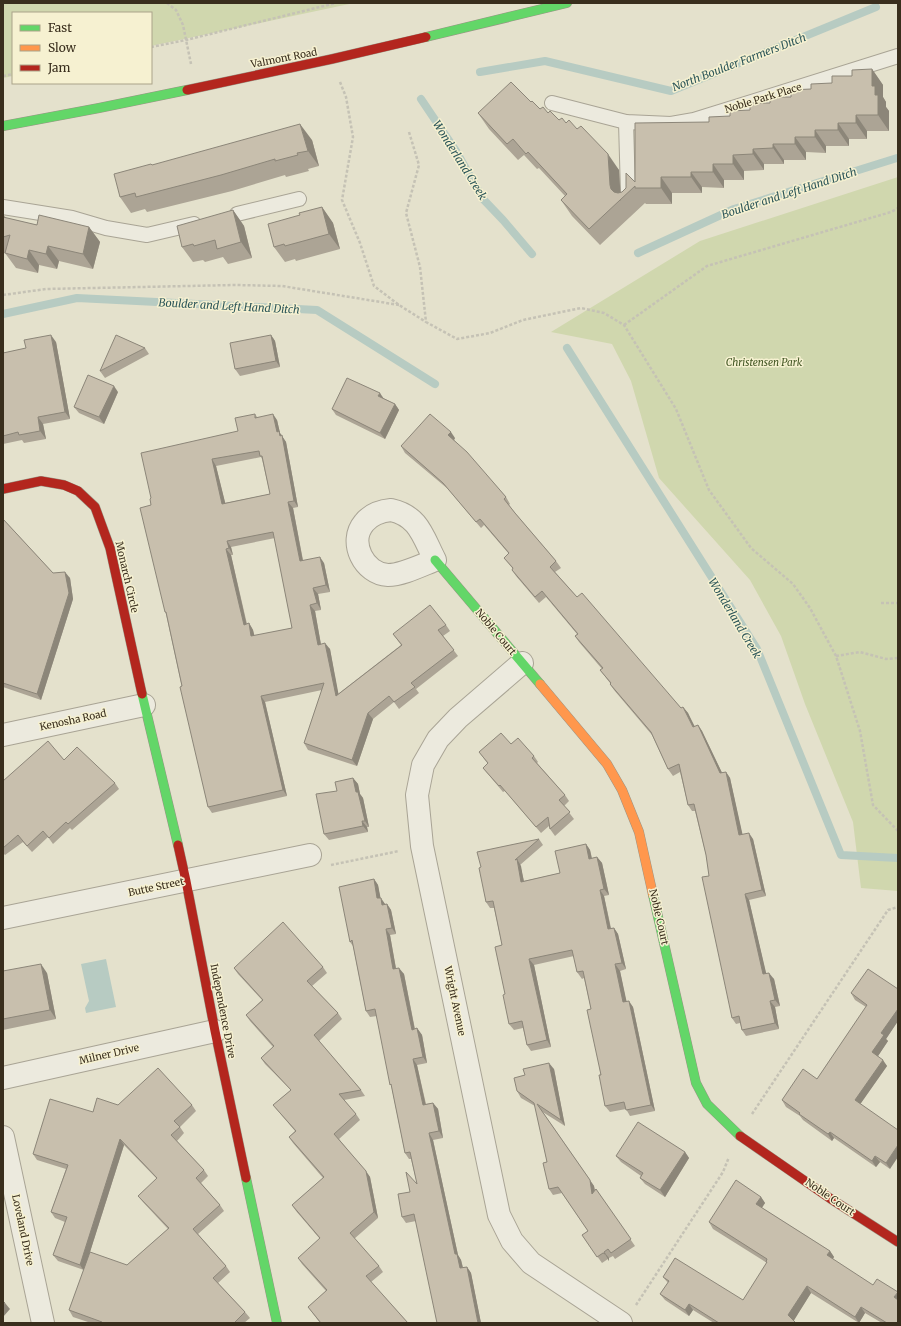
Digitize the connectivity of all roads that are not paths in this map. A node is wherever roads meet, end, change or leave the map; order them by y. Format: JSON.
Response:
{"nodes":[{"id":1,"x":567,"y":3,"type":"edge"},
{"id":2,"x":898,"y":56,"type":"edge"},
{"id":3,"x":552,"y":103,"type":"dead end"},
{"id":4,"x":626,"y":122,"type":"junction"},
{"id":5,"x":3,"y":126,"type":"edge"},
{"id":6,"x":299,"y":199,"type":"dead end"},
{"id":7,"x":628,"y":200,"type":"edge"},
{"id":8,"x":3,"y":207,"type":"edge"},
{"id":9,"x":237,"y":214,"type":"dead end"},
{"id":10,"x":207,"y":222,"type":"edge"},
{"id":11,"x":3,"y":489,"type":"edge"},
{"id":12,"x":435,"y":560,"type":"dead end"},
{"id":13,"x":522,"y":663,"type":"junction"},
{"id":14,"x":144,"y":705,"type":"junction"},
{"id":15,"x":3,"y":735,"type":"edge"},
{"id":16,"x":310,"y":855,"type":"road end"},
{"id":17,"x":186,"y":881,"type":"junction"},
{"id":18,"x":3,"y":918,"type":"edge"},
{"id":19,"x":215,"y":1031,"type":"junction"},
{"id":20,"x":3,"y":1078,"type":"edge"},
{"id":21,"x":3,"y":1137,"type":"edge"},
{"id":22,"x":898,"y":1242,"type":"edge"},
{"id":23,"x":627,"y":1316,"type":"edge"},
{"id":24,"x":43,"y":1323,"type":"edge"},
{"id":25,"x":277,"y":1323,"type":"edge"}],
"edges":[{"from":1,"to":5,"type":"street","name":"Valmont Road"},
{"from":2,"to":4,"type":"lane","name":"Noble Park Place"},
{"from":3,"to":4,"type":"lane","name":"Noble Park Place"},
{"from":4,"to":7,"type":"lane"},
{"from":6,"to":9,"type":"lane"},
{"from":8,"to":10,"type":"lane"},
{"from":11,"to":14,"type":"street","name":"Monarch Circle"},
{"from":12,"to":13,"type":"street","name":"Noble Court"},
{"from":13,"to":22,"type":"street","name":"Noble Court"},
{"from":13,"to":23,"type":"street","name":"Wright Avenue"},
{"from":14,"to":15,"type":"street","name":"Kenosha Road"},
{"from":14,"to":17,"type":"street","name":"Independence Drive"},
{"from":16,"to":17,"type":"street","name":"Butte Street"},
{"from":17,"to":18,"type":"street","name":"Butte Street"},
{"from":17,"to":19,"type":"street","name":"Independence Drive"},
{"from":19,"to":20,"type":"street","name":"Milner Drive"},
{"from":19,"to":25,"type":"street","name":"Independence Drive"},
{"from":21,"to":24,"type":"street","name":"Loveland Drive"}]}
